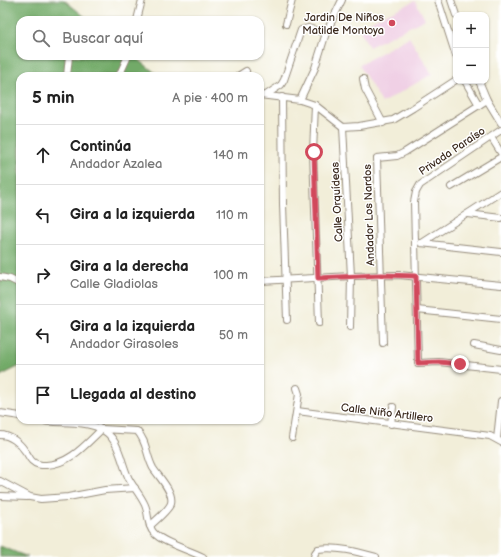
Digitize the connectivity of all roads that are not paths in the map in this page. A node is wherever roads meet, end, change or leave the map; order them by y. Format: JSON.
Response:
{"nodes":[{"id":1,"x":142,"y":0,"type":"edge"},
{"id":2,"x":292,"y":0,"type":"edge"},
{"id":3,"x":342,"y":0,"type":"edge"},
{"id":4,"x":438,"y":0,"type":"edge"},
{"id":5,"x":451,"y":0,"type":"edge"},
{"id":6,"x":455,"y":12,"type":"edge"},
{"id":7,"x":138,"y":16,"type":"edge"},
{"id":8,"x":286,"y":24,"type":"dead end"},
{"id":9,"x":326,"y":33,"type":"junction"},
{"id":10,"x":453,"y":48,"type":"edge"},
{"id":11,"x":68,"y":60,"type":"edge"},
{"id":12,"x":126,"y":60,"type":"edge"},
{"id":13,"x":67,"y":72,"type":"edge"},
{"id":14,"x":121,"y":72,"type":"edge"},
{"id":15,"x":363,"y":79,"type":"dead end"},
{"id":16,"x":453,"y":82,"type":"edge"},
{"id":17,"x":467,"y":84,"type":"edge"},
{"id":18,"x":479,"y":84,"type":"edge"},
{"id":19,"x":264,"y":94,"type":"edge"},
{"id":20,"x":264,"y":95,"type":"edge"},
{"id":21,"x":282,"y":97,"type":"junction"},
{"id":22,"x":300,"y":100,"type":"junction"},
{"id":23,"x":487,"y":100,"type":"junction"},
{"id":24,"x":315,"y":105,"type":"junction"},
{"id":25,"x":479,"y":105,"type":"junction"},
{"id":26,"x":383,"y":123,"type":"junction"},
{"id":27,"x":501,"y":123,"type":"edge"},
{"id":28,"x":343,"y":126,"type":"junction"},
{"id":29,"x":501,"y":130,"type":"edge"},
{"id":30,"x":491,"y":137,"type":"junction"},
{"id":31,"x":501,"y":157,"type":"edge"},
{"id":32,"x":452,"y":187,"type":"dead end"},
{"id":33,"x":501,"y":192,"type":"edge"},
{"id":34,"x":468,"y":214,"type":"junction"},
{"id":35,"x":501,"y":218,"type":"edge"},
{"id":36,"x":419,"y":242,"type":"junction"},
{"id":37,"x":501,"y":252,"type":"edge"},
{"id":38,"x":381,"y":275,"type":"junction"},
{"id":39,"x":351,"y":276,"type":"junction"},
{"id":40,"x":416,"y":276,"type":"junction"},
{"id":41,"x":0,"y":277,"type":"edge"},
{"id":42,"x":318,"y":278,"type":"junction"},
{"id":43,"x":285,"y":280,"type":"junction"},
{"id":44,"x":264,"y":281,"type":"edge"},
{"id":45,"x":16,"y":282,"type":"edge"},
{"id":46,"x":501,"y":285,"type":"edge"},
{"id":47,"x":417,"y":310,"type":"junction"},
{"id":48,"x":501,"y":319,"type":"edge"},
{"id":49,"x":287,"y":320,"type":"dead end"},
{"id":50,"x":319,"y":323,"type":"dead end"},
{"id":51,"x":350,"y":327,"type":"dead end"},
{"id":52,"x":383,"y":344,"type":"dead end"},
{"id":53,"x":474,"y":345,"type":"dead end"},
{"id":54,"x":501,"y":350,"type":"edge"},
{"id":55,"x":501,"y":369,"type":"edge"},
{"id":56,"x":297,"y":388,"type":"dead end"},
{"id":57,"x":501,"y":401,"type":"edge"},
{"id":58,"x":393,"y":407,"type":"dead end"},
{"id":59,"x":297,"y":411,"type":"junction"},
{"id":60,"x":0,"y":413,"type":"edge"},
{"id":61,"x":16,"y":415,"type":"edge"},
{"id":62,"x":82,"y":424,"type":"edge"},
{"id":63,"x":391,"y":424,"type":"junction"},
{"id":64,"x":102,"y":429,"type":"junction"},
{"id":65,"x":0,"y":435,"type":"edge"},
{"id":66,"x":292,"y":438,"type":"dead end"},
{"id":67,"x":499,"y":440,"type":"edge"},
{"id":68,"x":0,"y":481,"type":"edge"},
{"id":69,"x":135,"y":488,"type":"junction"},
{"id":70,"x":0,"y":496,"type":"edge"},
{"id":71,"x":30,"y":497,"type":"junction"},
{"id":72,"x":150,"y":526,"type":"junction"},
{"id":73,"x":349,"y":554,"type":"edge"},
{"id":74,"x":203,"y":557,"type":"edge"},
{"id":75,"x":314,"y":557,"type":"edge"},
{"id":76,"x":376,"y":557,"type":"edge"}],
"edges":[{"from":1,"to":7,"type":"street"},
{"from":2,"to":8,"type":"street"},
{"from":3,"to":9,"type":"street"},
{"from":4,"to":10,"type":"street"},
{"from":5,"to":6,"type":"street"},
{"from":9,"to":19,"type":"street"},
{"from":9,"to":22,"type":"street"},
{"from":11,"to":13,"type":"street"},
{"from":12,"to":14,"type":"street"},
{"from":15,"to":26,"type":"street"},
{"from":16,"to":26,"type":"street"},
{"from":17,"to":25,"type":"street"},
{"from":18,"to":23,"type":"street"},
{"from":20,"to":21,"type":"street"},
{"from":21,"to":22,"type":"street"},
{"from":21,"to":43,"type":"street"},
{"from":22,"to":24,"type":"street"},
{"from":23,"to":25,"type":"street"},
{"from":23,"to":27,"type":"street"},
{"from":24,"to":28,"type":"street"},
{"from":24,"to":42,"type":"street"},
{"from":25,"to":38,"type":"street","name":"Andador Los Nardos"},
{"from":26,"to":28,"type":"street"},
{"from":28,"to":39,"type":"street","name":"Calle Orquídeas"},
{"from":29,"to":30,"type":"street","name":"Privada Paraíso"},
{"from":30,"to":31,"type":"street"},
{"from":30,"to":36,"type":"street","name":"Privada Paraíso"},
{"from":31,"to":32,"type":"street"},
{"from":33,"to":34,"type":"street"},
{"from":34,"to":35,"type":"street"},
{"from":34,"to":36,"type":"street"},
{"from":36,"to":37,"type":"street"},
{"from":36,"to":40,"type":"street"},
{"from":38,"to":39,"type":"street"},
{"from":38,"to":40,"type":"street"},
{"from":38,"to":52,"type":"street","name":"Andador Los Nardos"},
{"from":39,"to":42,"type":"street"},
{"from":39,"to":51,"type":"street","name":"Calle Orquídeas"},
{"from":40,"to":46,"type":"street"},
{"from":40,"to":47,"type":"street"},
{"from":41,"to":45,"type":"street"},
{"from":42,"to":43,"type":"street"},
{"from":42,"to":50,"type":"street"},
{"from":43,"to":44,"type":"street"},
{"from":43,"to":49,"type":"street"},
{"from":47,"to":48,"type":"street"},
{"from":47,"to":55,"type":"street"},
{"from":53,"to":54,"type":"street"},
{"from":56,"to":59,"type":"street"},
{"from":57,"to":67,"type":"street"},
{"from":58,"to":63,"type":"street"},
{"from":59,"to":63,"type":"street","name":"Calle Niño Artillero"},
{"from":59,"to":66,"type":"street"},
{"from":60,"to":61,"type":"street"},
{"from":62,"to":64,"type":"street"},
{"from":63,"to":67,"type":"street","name":"Calle Niño Artillero"},
{"from":64,"to":65,"type":"street"},
{"from":64,"to":69,"type":"street"},
{"from":64,"to":72,"type":"street"},
{"from":68,"to":71,"type":"street"},
{"from":69,"to":71,"type":"street"},
{"from":69,"to":72,"type":"street"},
{"from":70,"to":71,"type":"street"},
{"from":72,"to":74,"type":"street"},
{"from":73,"to":75,"type":"street"},
{"from":73,"to":76,"type":"street"}]}
